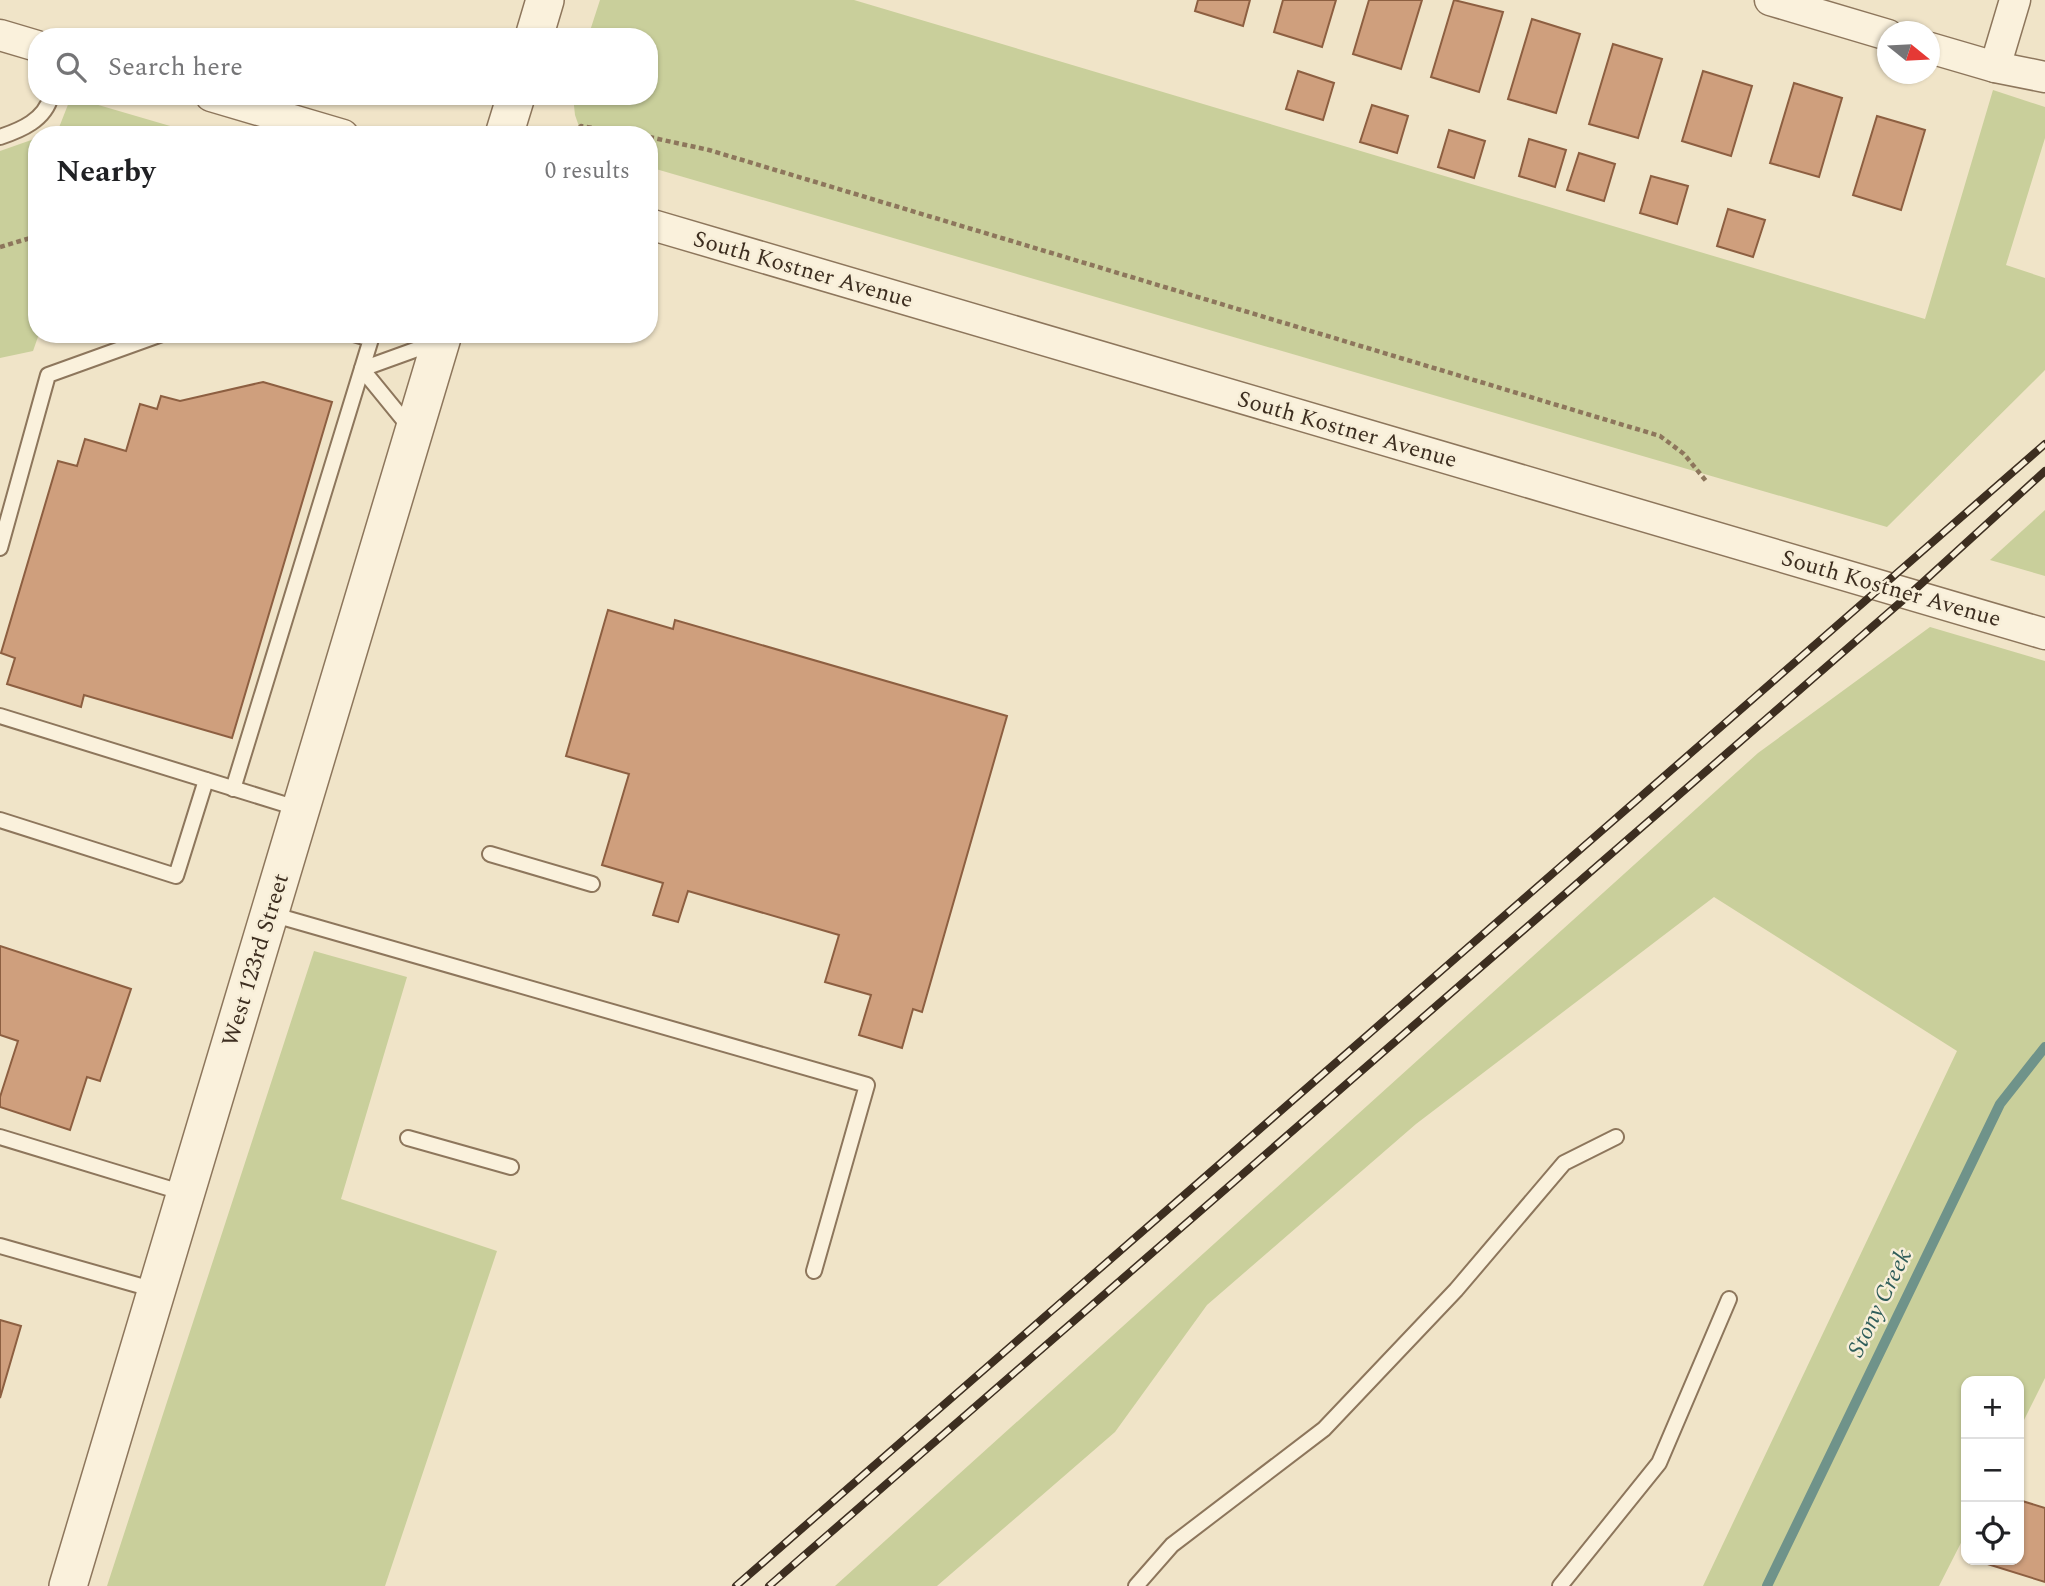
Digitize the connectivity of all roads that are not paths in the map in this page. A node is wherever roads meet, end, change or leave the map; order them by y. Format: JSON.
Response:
{"nodes":[{"id":1,"x":545,"y":0,"type":"edge"},
{"id":2,"x":1770,"y":0,"type":"edge"},
{"id":3,"x":2015,"y":0,"type":"edge"},
{"id":4,"x":537,"y":28,"type":"edge"},
{"id":5,"x":1877,"y":32,"type":"edge"},
{"id":6,"x":0,"y":35,"type":"edge"},
{"id":7,"x":28,"y":43,"type":"edge"},
{"id":8,"x":1940,"y":51,"type":"edge"},
{"id":9,"x":1995,"y":67,"type":"junction"},
{"id":10,"x":2045,"y":77,"type":"edge"},
{"id":11,"x":48,"y":105,"type":"edge"},
{"id":12,"x":241,"y":105,"type":"edge"},
{"id":13,"x":513,"y":105,"type":"edge"},
{"id":14,"x":29,"y":126,"type":"edge"},
{"id":15,"x":313,"y":126,"type":"edge"},
{"id":16,"x":507,"y":126,"type":"edge"},
{"id":17,"x":28,"y":127,"type":"edge"},
{"id":18,"x":0,"y":137,"type":"edge"},
{"id":19,"x":658,"y":227,"type":"edge"},
{"id":20,"x":137,"y":343,"type":"edge"},
{"id":21,"x":370,"y":343,"type":"edge"},
{"id":22,"x":427,"y":343,"type":"edge"},
{"id":23,"x":440,"y":343,"type":"edge"},
{"id":24,"x":362,"y":369,"type":"junction"},
{"id":25,"x":414,"y":432,"type":"junction"},
{"id":26,"x":0,"y":548,"type":"edge"},
{"id":27,"x":2045,"y":634,"type":"edge"},
{"id":28,"x":0,"y":716,"type":"edge"},
{"id":29,"x":206,"y":780,"type":"junction"},
{"id":30,"x":233,"y":789,"type":"junction"},
{"id":31,"x":301,"y":809,"type":"junction"},
{"id":32,"x":0,"y":820,"type":"edge"},
{"id":33,"x":490,"y":854,"type":"dead end"},
{"id":34,"x":592,"y":884,"type":"dead end"},
{"id":35,"x":270,"y":914,"type":"junction"},
{"id":36,"x":0,"y":1137,"type":"edge"},
{"id":37,"x":1616,"y":1137,"type":"dead end"},
{"id":38,"x":408,"y":1138,"type":"dead end"},
{"id":39,"x":511,"y":1167,"type":"dead end"},
{"id":40,"x":186,"y":1193,"type":"junction"},
{"id":41,"x":0,"y":1246,"type":"edge"},
{"id":42,"x":814,"y":1271,"type":"dead end"},
{"id":43,"x":156,"y":1290,"type":"junction"},
{"id":44,"x":1729,"y":1299,"type":"dead end"},
{"id":45,"x":68,"y":1586,"type":"edge"},
{"id":46,"x":1136,"y":1586,"type":"edge"},
{"id":47,"x":1560,"y":1586,"type":"edge"}],
"edges":[{"from":1,"to":4,"type":"street"},
{"from":2,"to":5,"type":"street"},
{"from":3,"to":9,"type":"street"},
{"from":6,"to":7,"type":"street"},
{"from":8,"to":9,"type":"street"},
{"from":9,"to":10,"type":"street"},
{"from":11,"to":14,"type":"lane"},
{"from":12,"to":15,"type":"street"},
{"from":13,"to":16,"type":"street"},
{"from":17,"to":18,"type":"lane"},
{"from":19,"to":27,"type":"street","name":"South Kostner Avenue"},
{"from":20,"to":26,"type":"lane"},
{"from":21,"to":24,"type":"lane"},
{"from":22,"to":24,"type":"lane"},
{"from":23,"to":25,"type":"street","name":"West 123rd Street"},
{"from":24,"to":25,"type":"lane"},
{"from":24,"to":30,"type":"lane"},
{"from":25,"to":31,"type":"street","name":"West 123rd Street"},
{"from":28,"to":29,"type":"lane"},
{"from":29,"to":30,"type":"lane"},
{"from":29,"to":32,"type":"lane"},
{"from":30,"to":31,"type":"lane"},
{"from":31,"to":35,"type":"street","name":"West 123rd Street"},
{"from":33,"to":34,"type":"lane"},
{"from":35,"to":40,"type":"street","name":"West 123rd Street"},
{"from":35,"to":42,"type":"lane"},
{"from":36,"to":40,"type":"lane"},
{"from":37,"to":46,"type":"lane"},
{"from":38,"to":39,"type":"lane"},
{"from":40,"to":43,"type":"street","name":"West 123rd Street"},
{"from":41,"to":43,"type":"lane"},
{"from":43,"to":45,"type":"street","name":"West 123rd Street"},
{"from":44,"to":47,"type":"lane"}]}
